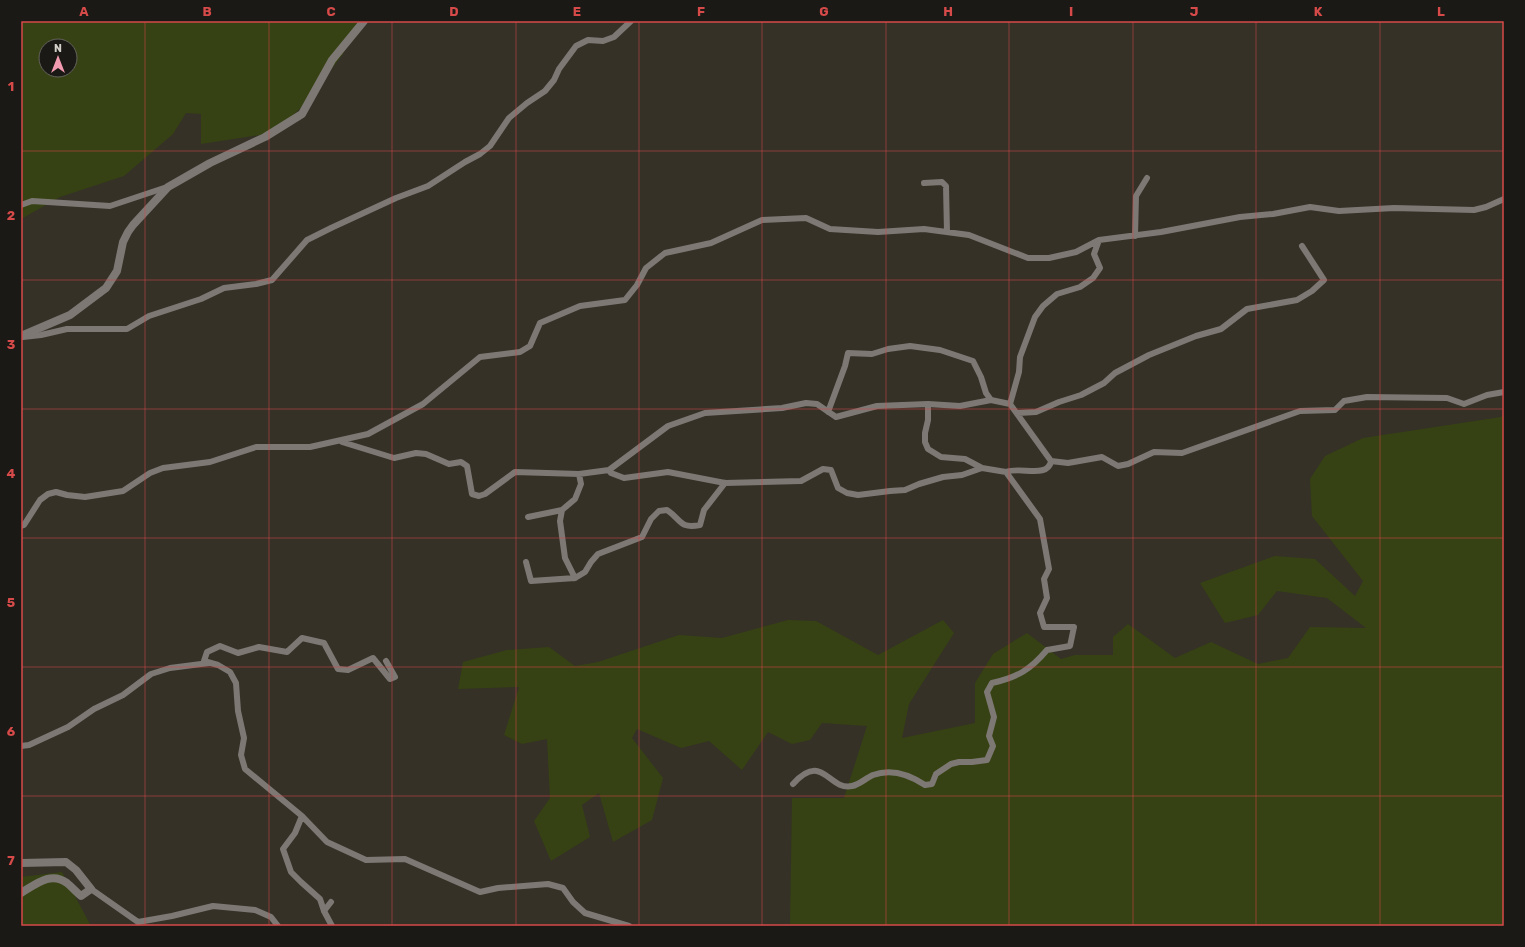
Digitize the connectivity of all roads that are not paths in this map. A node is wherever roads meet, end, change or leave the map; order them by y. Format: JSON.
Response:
{"nodes":[{"id":1,"x":364,"y":21,"type":"edge"},
{"id":2,"x":631,"y":21,"type":"edge"},
{"id":3,"x":1147,"y":178,"type":"dead end"},
{"id":4,"x":924,"y":183,"type":"dead end"},
{"id":5,"x":168,"y":187,"type":"junction"},
{"id":6,"x":1504,"y":199,"type":"edge"},
{"id":7,"x":21,"y":205,"type":"edge"},
{"id":8,"x":947,"y":232,"type":"junction"},
{"id":9,"x":1135,"y":236,"type":"junction"},
{"id":10,"x":1099,"y":240,"type":"junction"},
{"id":11,"x":1302,"y":246,"type":"dead end"},
{"id":12,"x":21,"y":337,"type":"edge"},
{"id":13,"x":1504,"y":392,"type":"edge"},
{"id":14,"x":991,"y":400,"type":"junction"},
{"id":15,"x":928,"y":404,"type":"junction"},
{"id":16,"x":1010,"y":404,"type":"junction"},
{"id":17,"x":828,"y":412,"type":"junction"},
{"id":18,"x":1018,"y":413,"type":"junction"},
{"id":19,"x":340,"y":441,"type":"junction"},
{"id":20,"x":1051,"y":461,"type":"junction"},
{"id":21,"x":982,"y":468,"type":"junction"},
{"id":22,"x":609,"y":470,"type":"junction"},
{"id":23,"x":1006,"y":472,"type":"junction"},
{"id":24,"x":579,"y":474,"type":"junction"},
{"id":25,"x":725,"y":483,"type":"junction"},
{"id":26,"x":562,"y":510,"type":"junction"},
{"id":27,"x":528,"y":517,"type":"dead end"},
{"id":28,"x":21,"y":526,"type":"edge"},
{"id":29,"x":526,"y":562,"type":"dead end"},
{"id":30,"x":575,"y":578,"type":"junction"},
{"id":31,"x":386,"y":661,"type":"dead end"},
{"id":32,"x":210,"y":663,"type":"junction"},
{"id":33,"x":21,"y":746,"type":"edge"},
{"id":34,"x":793,"y":784,"type":"dead end"},
{"id":35,"x":302,"y":816,"type":"junction"},
{"id":36,"x":21,"y":863,"type":"edge"},
{"id":37,"x":91,"y":889,"type":"junction"},
{"id":38,"x":21,"y":893,"type":"edge"},
{"id":39,"x":331,"y":902,"type":"dead end"},
{"id":40,"x":324,"y":911,"type":"junction"},
{"id":41,"x":278,"y":926,"type":"edge"},
{"id":42,"x":332,"y":926,"type":"edge"},
{"id":43,"x":629,"y":926,"type":"edge"}],
"edges":[{"from":1,"to":5,"type":"street"},
{"from":2,"to":12,"type":"street"},
{"from":3,"to":9,"type":"street"},
{"from":4,"to":8,"type":"street"},
{"from":5,"to":7,"type":"street"},
{"from":5,"to":12,"type":"street"},
{"from":6,"to":9,"type":"street"},
{"from":8,"to":10,"type":"street"},
{"from":8,"to":19,"type":"street"},
{"from":9,"to":10,"type":"street"},
{"from":10,"to":16,"type":"street"},
{"from":11,"to":18,"type":"street"},
{"from":13,"to":20,"type":"street"},
{"from":14,"to":15,"type":"street"},
{"from":14,"to":16,"type":"street"},
{"from":14,"to":17,"type":"street"},
{"from":15,"to":17,"type":"street"},
{"from":15,"to":21,"type":"street"},
{"from":16,"to":18,"type":"street"},
{"from":17,"to":22,"type":"street"},
{"from":18,"to":20,"type":"street"},
{"from":19,"to":24,"type":"street"},
{"from":19,"to":28,"type":"street"},
{"from":20,"to":23,"type":"street"},
{"from":21,"to":23,"type":"street"},
{"from":21,"to":25,"type":"street"},
{"from":22,"to":24,"type":"street"},
{"from":22,"to":25,"type":"street"},
{"from":23,"to":34,"type":"street"},
{"from":24,"to":26,"type":"street"},
{"from":25,"to":30,"type":"street"},
{"from":26,"to":27,"type":"street"},
{"from":26,"to":30,"type":"street"},
{"from":29,"to":30,"type":"street"},
{"from":31,"to":32,"type":"street"},
{"from":32,"to":33,"type":"street"},
{"from":32,"to":35,"type":"street"},
{"from":35,"to":40,"type":"street"},
{"from":35,"to":43,"type":"street"},
{"from":36,"to":37,"type":"street"},
{"from":37,"to":38,"type":"street"},
{"from":37,"to":41,"type":"street"},
{"from":39,"to":40,"type":"street"},
{"from":40,"to":42,"type":"street"}]}
